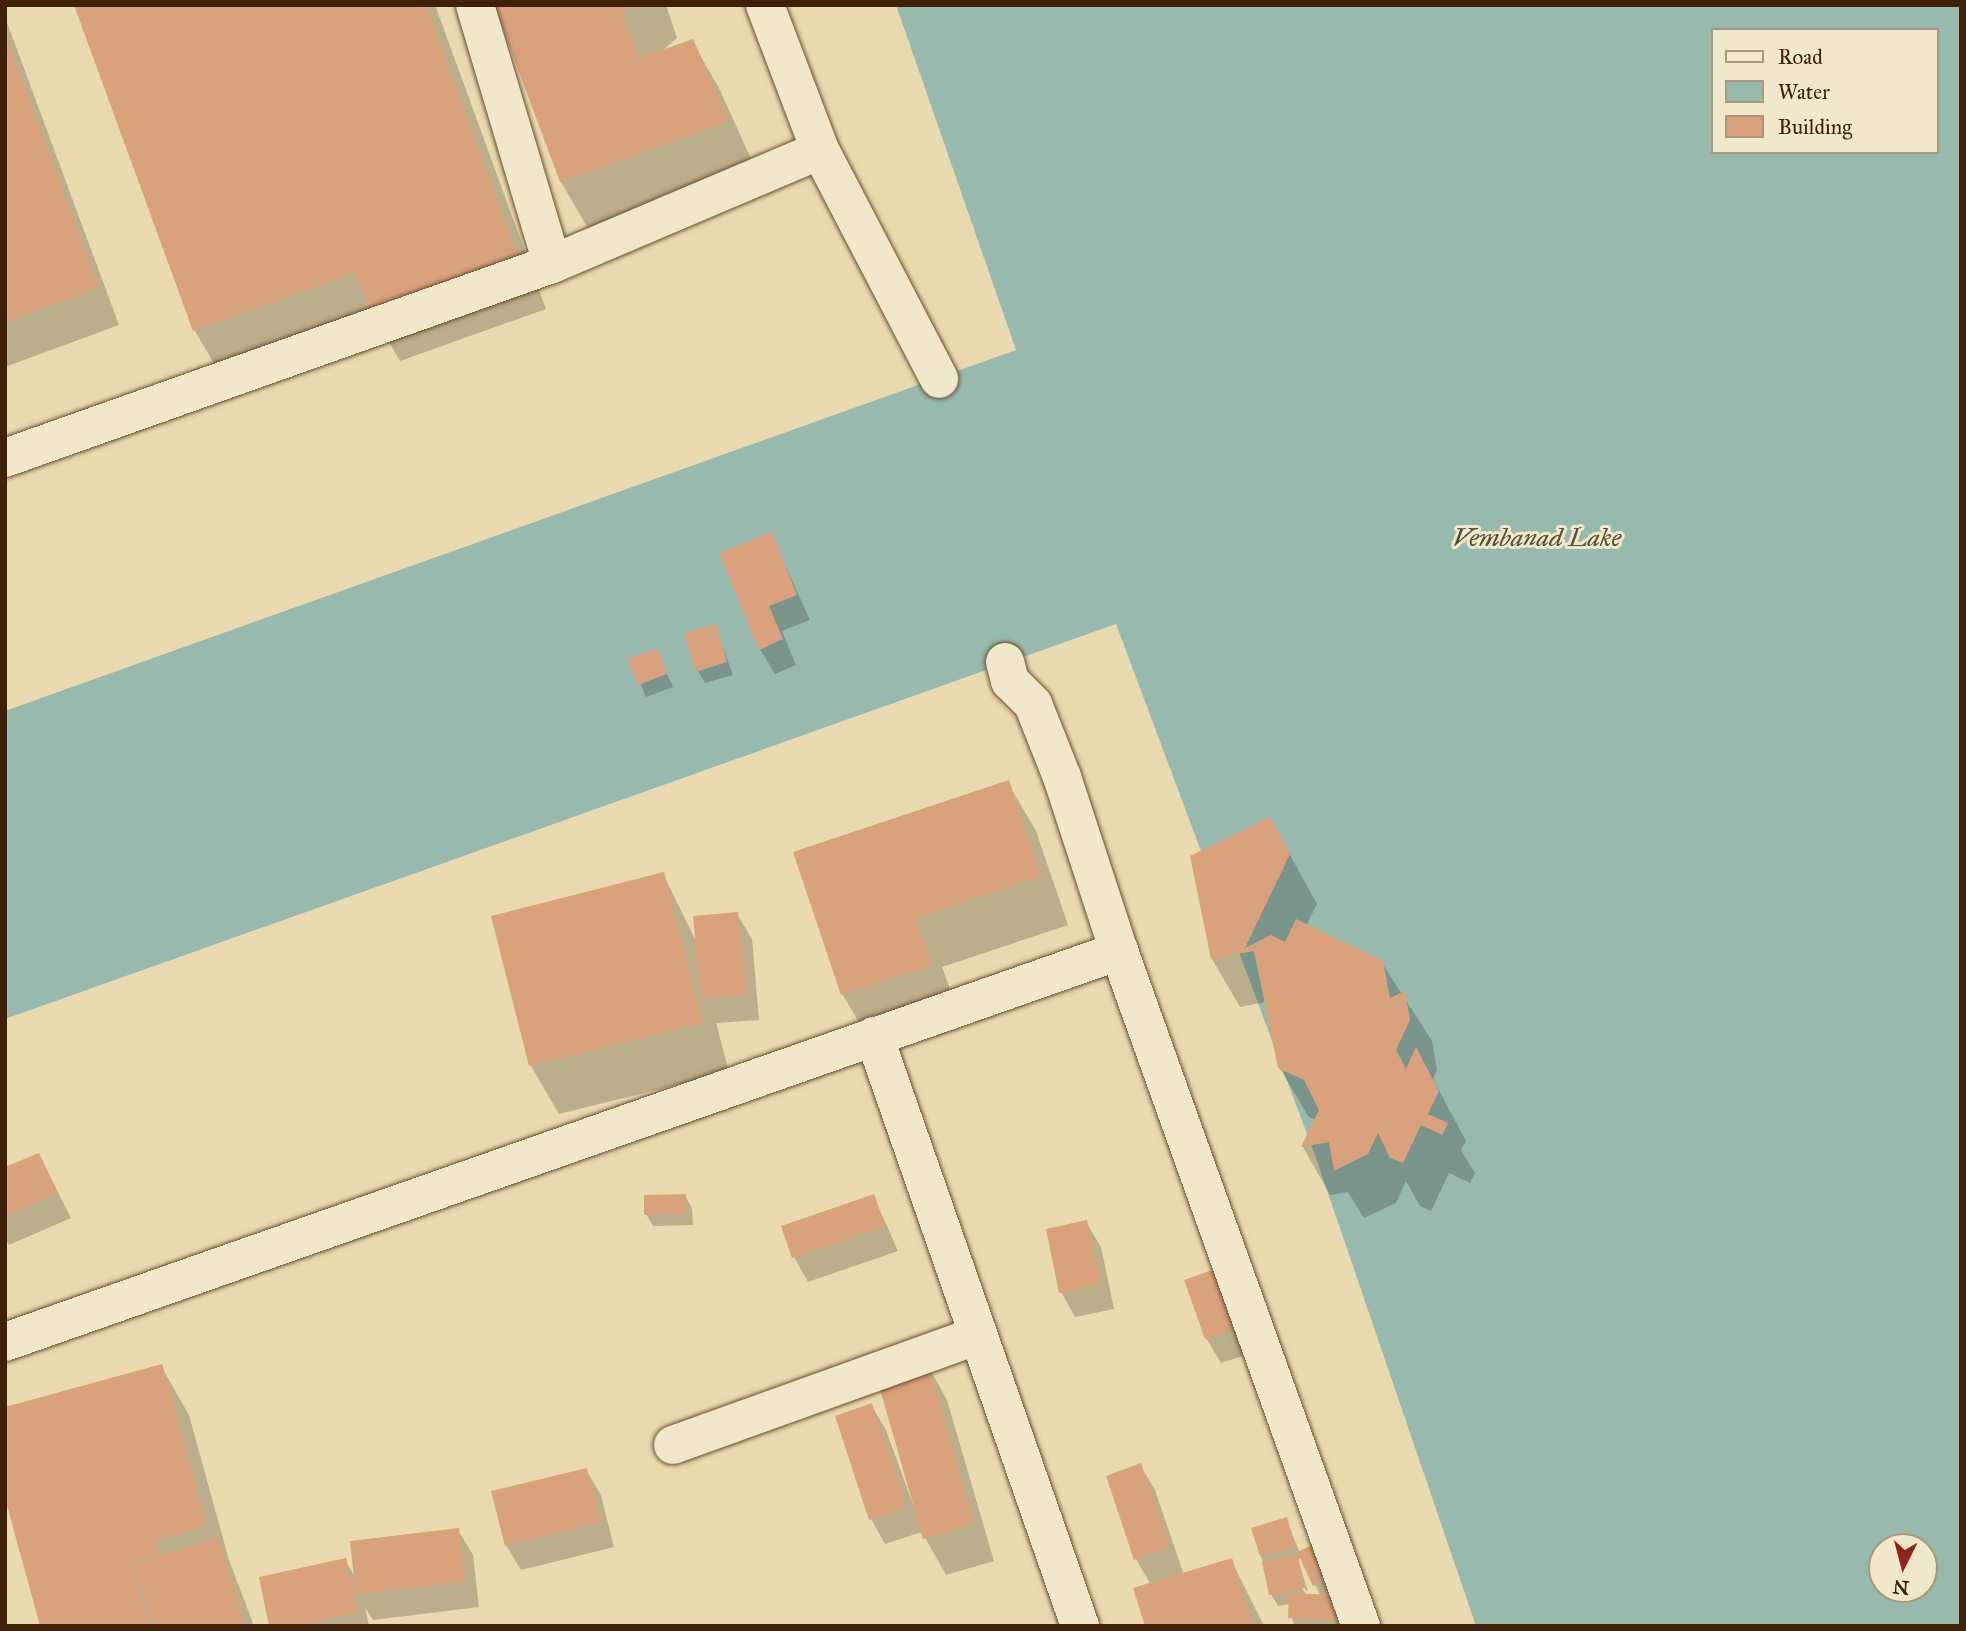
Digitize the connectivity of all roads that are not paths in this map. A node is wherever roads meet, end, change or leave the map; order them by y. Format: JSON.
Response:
{"nodes":[{"id":1,"x":475,"y":5,"type":"edge"},
{"id":2,"x":765,"y":5,"type":"edge"},
{"id":3,"x":820,"y":150,"type":"junction"},
{"id":4,"x":552,"y":264,"type":"junction"},
{"id":5,"x":939,"y":379,"type":"dead end"},
{"id":6,"x":5,"y":458,"type":"edge"},
{"id":7,"x":1005,"y":662,"type":"dead end"},
{"id":8,"x":1119,"y":951,"type":"junction"},
{"id":9,"x":874,"y":1036,"type":"junction"},
{"id":10,"x":978,"y":1335,"type":"junction"},
{"id":11,"x":5,"y":1342,"type":"edge"},
{"id":12,"x":673,"y":1445,"type":"dead end"},
{"id":13,"x":1080,"y":1626,"type":"edge"},
{"id":14,"x":1361,"y":1626,"type":"edge"}],
"edges":[{"from":1,"to":4,"type":"lane"},
{"from":2,"to":3,"type":"lane"},
{"from":3,"to":4,"type":"lane"},
{"from":3,"to":5,"type":"lane"},
{"from":4,"to":6,"type":"lane"},
{"from":7,"to":8,"type":"lane"},
{"from":8,"to":9,"type":"lane"},
{"from":8,"to":14,"type":"lane"},
{"from":9,"to":10,"type":"lane"},
{"from":9,"to":11,"type":"lane"},
{"from":10,"to":12,"type":"lane"},
{"from":10,"to":13,"type":"lane"}]}
